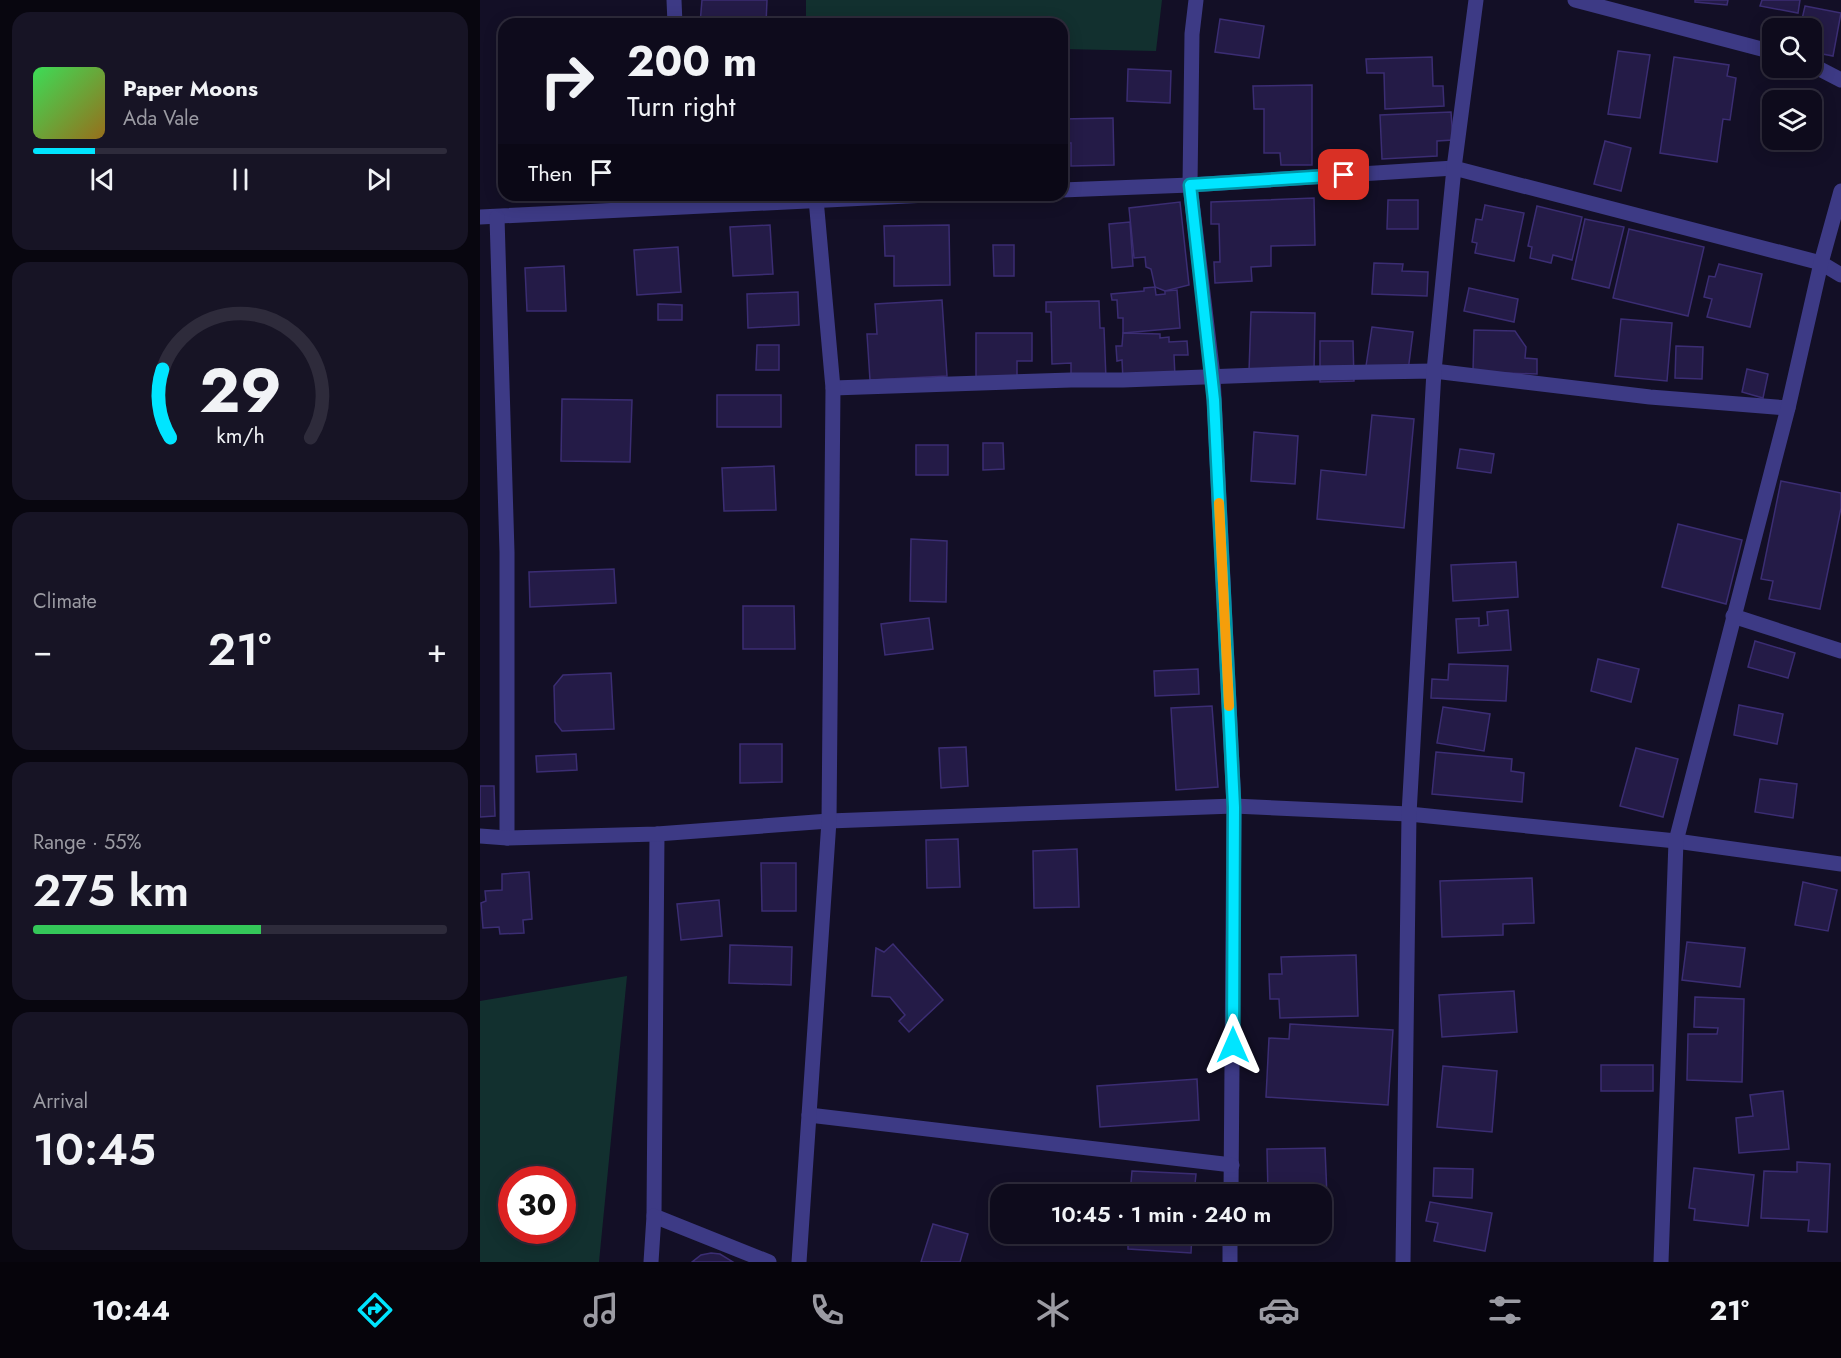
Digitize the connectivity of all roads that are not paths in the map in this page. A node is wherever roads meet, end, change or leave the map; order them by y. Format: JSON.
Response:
{"nodes":[{"id":1,"x":674,"y":0,"type":"edge"},
{"id":2,"x":1196,"y":0,"type":"edge"},
{"id":3,"x":1476,"y":0,"type":"edge"},
{"id":4,"x":1575,"y":0,"type":"edge"},
{"id":5,"x":675,"y":18,"type":"edge"},
{"id":6,"x":1762,"y":49,"type":"edge"},
{"id":7,"x":1822,"y":70,"type":"edge"},
{"id":8,"x":1841,"y":80,"type":"edge"},
{"id":9,"x":1454,"y":168,"type":"junction"},
{"id":10,"x":1190,"y":185,"type":"junction"},
{"id":11,"x":1068,"y":190,"type":"edge"},
{"id":12,"x":1841,"y":191,"type":"edge"},
{"id":13,"x":682,"y":201,"type":"edge"},
{"id":14,"x":816,"y":201,"type":"edge"},
{"id":15,"x":480,"y":217,"type":"edge"},
{"id":16,"x":496,"y":218,"type":"junction"},
{"id":17,"x":1821,"y":263,"type":"junction"},
{"id":18,"x":1841,"y":275,"type":"edge"},
{"id":19,"x":1434,"y":371,"type":"junction"},
{"id":20,"x":1213,"y":376,"type":"junction"},
{"id":21,"x":833,"y":388,"type":"junction"},
{"id":22,"x":1788,"y":408,"type":"junction"},
{"id":23,"x":1733,"y":615,"type":"junction"},
{"id":24,"x":1841,"y":651,"type":"edge"},
{"id":25,"x":1234,"y":807,"type":"junction"},
{"id":26,"x":1409,"y":814,"type":"junction"},
{"id":27,"x":829,"y":821,"type":"junction"},
{"id":28,"x":657,"y":834,"type":"junction"},
{"id":29,"x":480,"y":836,"type":"edge"},
{"id":30,"x":507,"y":838,"type":"junction"},
{"id":31,"x":1676,"y":841,"type":"junction"},
{"id":32,"x":1841,"y":864,"type":"edge"},
{"id":33,"x":809,"y":1115,"type":"junction"},
{"id":34,"x":1232,"y":1165,"type":"junction"},
{"id":35,"x":1231,"y":1184,"type":"edge"},
{"id":36,"x":654,"y":1216,"type":"junction"},
{"id":37,"x":1230,"y":1244,"type":"edge"},
{"id":38,"x":651,"y":1262,"type":"edge"},
{"id":39,"x":769,"y":1262,"type":"edge"},
{"id":40,"x":799,"y":1262,"type":"edge"},
{"id":41,"x":1230,"y":1262,"type":"edge"},
{"id":42,"x":1403,"y":1262,"type":"edge"},
{"id":43,"x":1661,"y":1262,"type":"edge"}],
"edges":[{"from":1,"to":5,"type":"street"},
{"from":2,"to":10,"type":"street"},
{"from":3,"to":9,"type":"street"},
{"from":4,"to":6,"type":"street"},
{"from":7,"to":8,"type":"street"},
{"from":9,"to":10,"type":"street"},
{"from":9,"to":17,"type":"street"},
{"from":9,"to":19,"type":"street"},
{"from":10,"to":11,"type":"street"},
{"from":10,"to":20,"type":"street"},
{"from":12,"to":17,"type":"street"},
{"from":13,"to":16,"type":"street"},
{"from":14,"to":21,"type":"street"},
{"from":15,"to":16,"type":"street"},
{"from":16,"to":30,"type":"street"},
{"from":17,"to":18,"type":"street"},
{"from":17,"to":22,"type":"street"},
{"from":19,"to":20,"type":"street"},
{"from":19,"to":22,"type":"street"},
{"from":19,"to":26,"type":"street"},
{"from":20,"to":21,"type":"street"},
{"from":20,"to":25,"type":"street"},
{"from":21,"to":27,"type":"street"},
{"from":22,"to":23,"type":"street"},
{"from":23,"to":24,"type":"street"},
{"from":23,"to":31,"type":"street"},
{"from":25,"to":26,"type":"street"},
{"from":25,"to":27,"type":"street"},
{"from":25,"to":34,"type":"street"},
{"from":26,"to":31,"type":"street"},
{"from":26,"to":42,"type":"street"},
{"from":27,"to":28,"type":"street"},
{"from":27,"to":33,"type":"street"},
{"from":28,"to":30,"type":"street"},
{"from":28,"to":36,"type":"street"},
{"from":29,"to":30,"type":"street"},
{"from":31,"to":32,"type":"street"},
{"from":31,"to":43,"type":"street"},
{"from":33,"to":34,"type":"street"},
{"from":33,"to":40,"type":"street"},
{"from":34,"to":35,"type":"street"},
{"from":36,"to":38,"type":"street"},
{"from":36,"to":39,"type":"street"},
{"from":37,"to":41,"type":"street"}]}
